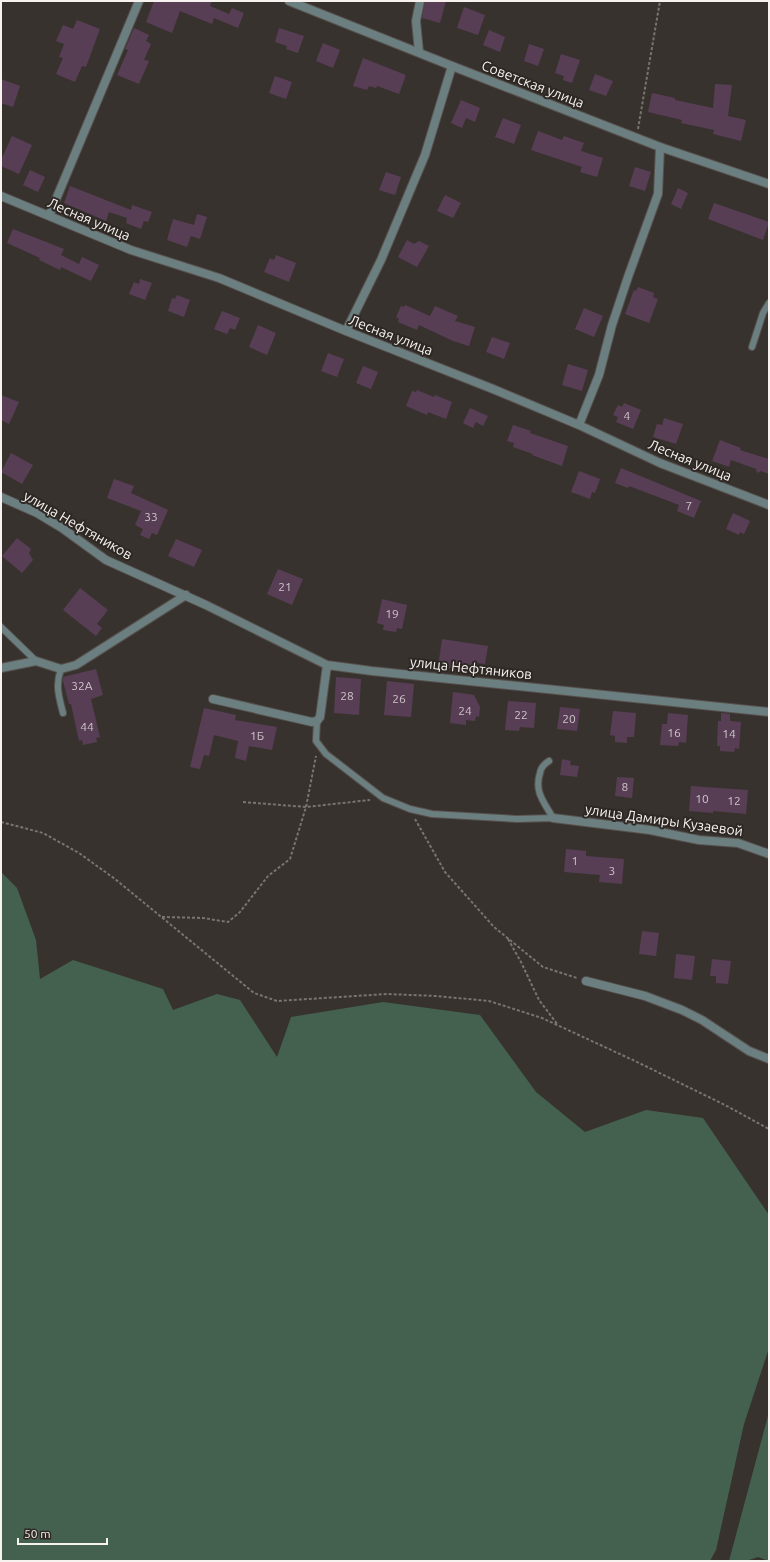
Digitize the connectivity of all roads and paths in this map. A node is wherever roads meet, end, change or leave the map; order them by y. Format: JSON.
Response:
{"nodes":[{"id":1,"x":139,"y":1,"type":"edge"},
{"id":2,"x":289,"y":1,"type":"edge"},
{"id":3,"x":420,"y":1,"type":"edge"},
{"id":4,"x":660,"y":1,"type":"edge"},
{"id":5,"x":419,"y":52,"type":"junction"},
{"id":6,"x":452,"y":66,"type":"junction"},
{"id":7,"x":636,"y":138,"type":"junction"},
{"id":8,"x":660,"y":147,"type":"junction"},
{"id":9,"x":769,"y":184,"type":"edge"},
{"id":10,"x":1,"y":196,"type":"edge"},
{"id":11,"x":48,"y":216,"type":"junction"},
{"id":12,"x":769,"y":303,"type":"edge"},
{"id":13,"x":346,"y":332,"type":"junction"},
{"id":14,"x":752,"y":347,"type":"dead end"},
{"id":15,"x":579,"y":425,"type":"junction"},
{"id":16,"x":1,"y":497,"type":"edge"},
{"id":17,"x":769,"y":505,"type":"edge"},
{"id":18,"x":186,"y":595,"type":"junction"},
{"id":19,"x":1,"y":627,"type":"edge"},
{"id":20,"x":36,"y":661,"type":"junction"},
{"id":21,"x":327,"y":664,"type":"junction"},
{"id":22,"x":1,"y":668,"type":"edge"},
{"id":23,"x":61,"y":669,"type":"junction"},
{"id":24,"x":213,"y":699,"type":"dead end"},
{"id":25,"x":63,"y":712,"type":"dead end"},
{"id":26,"x":769,"y":712,"type":"edge"},
{"id":27,"x":317,"y":721,"type":"junction"},
{"id":28,"x":316,"y":741,"type":"junction"},
{"id":29,"x":549,"y":761,"type":"dead end"},
{"id":30,"x":383,"y":798,"type":"junction"},
{"id":31,"x":243,"y":802,"type":"dead end"},
{"id":32,"x":306,"y":807,"type":"junction"},
{"id":33,"x":410,"y":809,"type":"junction"},
{"id":34,"x":554,"y":818,"type":"junction"},
{"id":35,"x":1,"y":822,"type":"edge"},
{"id":36,"x":769,"y":854,"type":"edge"},
{"id":37,"x":162,"y":918,"type":"junction"},
{"id":38,"x":508,"y":938,"type":"junction"},
{"id":39,"x":586,"y":981,"type":"joint"},
{"id":40,"x":559,"y":1026,"type":"junction"},
{"id":41,"x":769,"y":1059,"type":"edge"},
{"id":42,"x":769,"y":1130,"type":"edge"}],
"edges":[{"from":1,"to":11,"type":"street"},
{"from":2,"to":5,"type":"street","name":"Советская улица"},
{"from":3,"to":5,"type":"street"},
{"from":4,"to":7,"type":"path"},
{"from":5,"to":6,"type":"street","name":"Советская улица"},
{"from":6,"to":7,"type":"street","name":"Советская улица"},
{"from":6,"to":13,"type":"street"},
{"from":7,"to":8,"type":"street","name":"Советская улица"},
{"from":8,"to":9,"type":"street","name":"Советская улица"},
{"from":8,"to":15,"type":"street"},
{"from":10,"to":11,"type":"street","name":"Лесная улица"},
{"from":11,"to":13,"type":"street","name":"Лесная улица"},
{"from":12,"to":14,"type":"lane"},
{"from":13,"to":15,"type":"street","name":"Лесная улица"},
{"from":15,"to":17,"type":"street","name":"Лесная улица"},
{"from":16,"to":18,"type":"street","name":"улица Нефтяников"},
{"from":18,"to":21,"type":"street","name":"улица Нефтяников"},
{"from":18,"to":23,"type":"street"},
{"from":19,"to":20,"type":"lane"},
{"from":20,"to":22,"type":"street"},
{"from":20,"to":23,"type":"street"},
{"from":21,"to":26,"type":"street","name":"улица Нефтяников"},
{"from":21,"to":27,"type":"street"},
{"from":23,"to":25,"type":"lane"},
{"from":24,"to":27,"type":"street"},
{"from":27,"to":28,"type":"lane"},
{"from":28,"to":30,"type":"lane"},
{"from":28,"to":32,"type":"path"},
{"from":29,"to":34,"type":"lane"},
{"from":30,"to":32,"type":"path"},
{"from":30,"to":33,"type":"lane"},
{"from":31,"to":32,"type":"path"},
{"from":32,"to":37,"type":"path"},
{"from":33,"to":34,"type":"lane"},
{"from":33,"to":38,"type":"path"},
{"from":34,"to":36,"type":"street","name":"улица Дамиры Кузаевой"},
{"from":35,"to":37,"type":"path"},
{"from":37,"to":40,"type":"path"},
{"from":38,"to":39,"type":"path"},
{"from":38,"to":40,"type":"path"},
{"from":39,"to":41,"type":"street"},
{"from":40,"to":42,"type":"path"}]}
